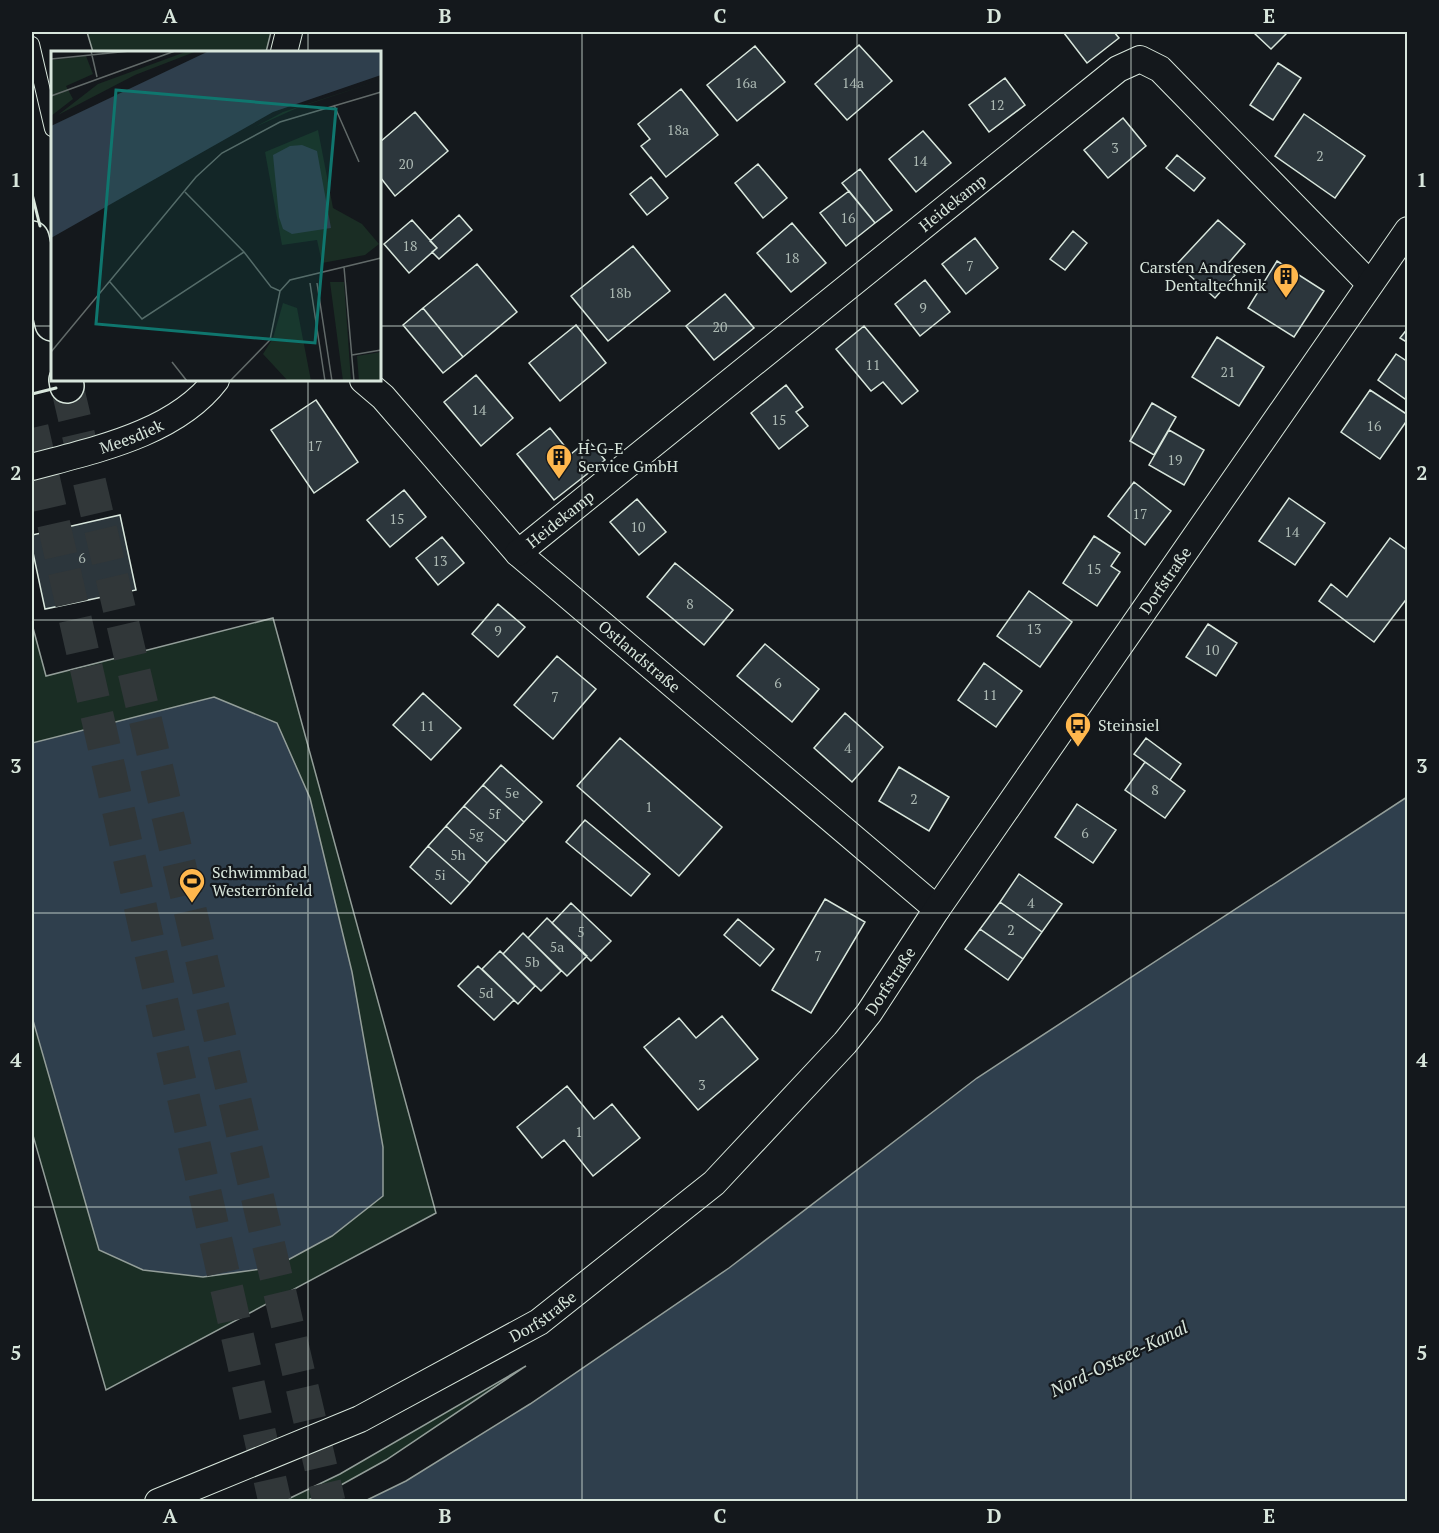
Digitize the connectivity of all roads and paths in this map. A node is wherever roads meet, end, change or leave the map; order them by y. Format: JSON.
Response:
{"nodes":[{"id":1,"x":290,"y":32,"type":"edge"},
{"id":2,"x":32,"y":44,"type":"edge"},
{"id":3,"x":284,"y":51,"type":"edge"},
{"id":4,"x":51,"y":125,"type":"edge"},
{"id":5,"x":1407,"y":230,"type":"edge"},
{"id":6,"x":32,"y":238,"type":"edge"},
{"id":7,"x":1369,"y":283,"type":"junction"},
{"id":8,"x":51,"y":320,"type":"edge"},
{"id":9,"x":215,"y":381,"type":"edge"},
{"id":10,"x":364,"y":381,"type":"edge"},
{"id":11,"x":32,"y":466,"type":"edge"},
{"id":12,"x":518,"y":553,"type":"junction"},
{"id":13,"x":937,"y":909,"type":"junction"},
{"id":14,"x":158,"y":1502,"type":"edge"}],
"edges":[{"from":1,"to":3,"type":"street"},
{"from":2,"to":4,"type":"lane"},
{"from":5,"to":7,"type":"street","name":"Dorfstraße"},
{"from":6,"to":8,"type":"highway"},
{"from":7,"to":12,"type":"street","name":"Heidekamp"},
{"from":7,"to":13,"type":"street","name":"Dorfstraße"},
{"from":9,"to":11,"type":"street","name":"Meesdiek"},
{"from":10,"to":12,"type":"street","name":"Ostlandstraße"},
{"from":12,"to":13,"type":"street","name":"Ostlandstraße"},
{"from":13,"to":14,"type":"street","name":"Dorfstraße"}]}
